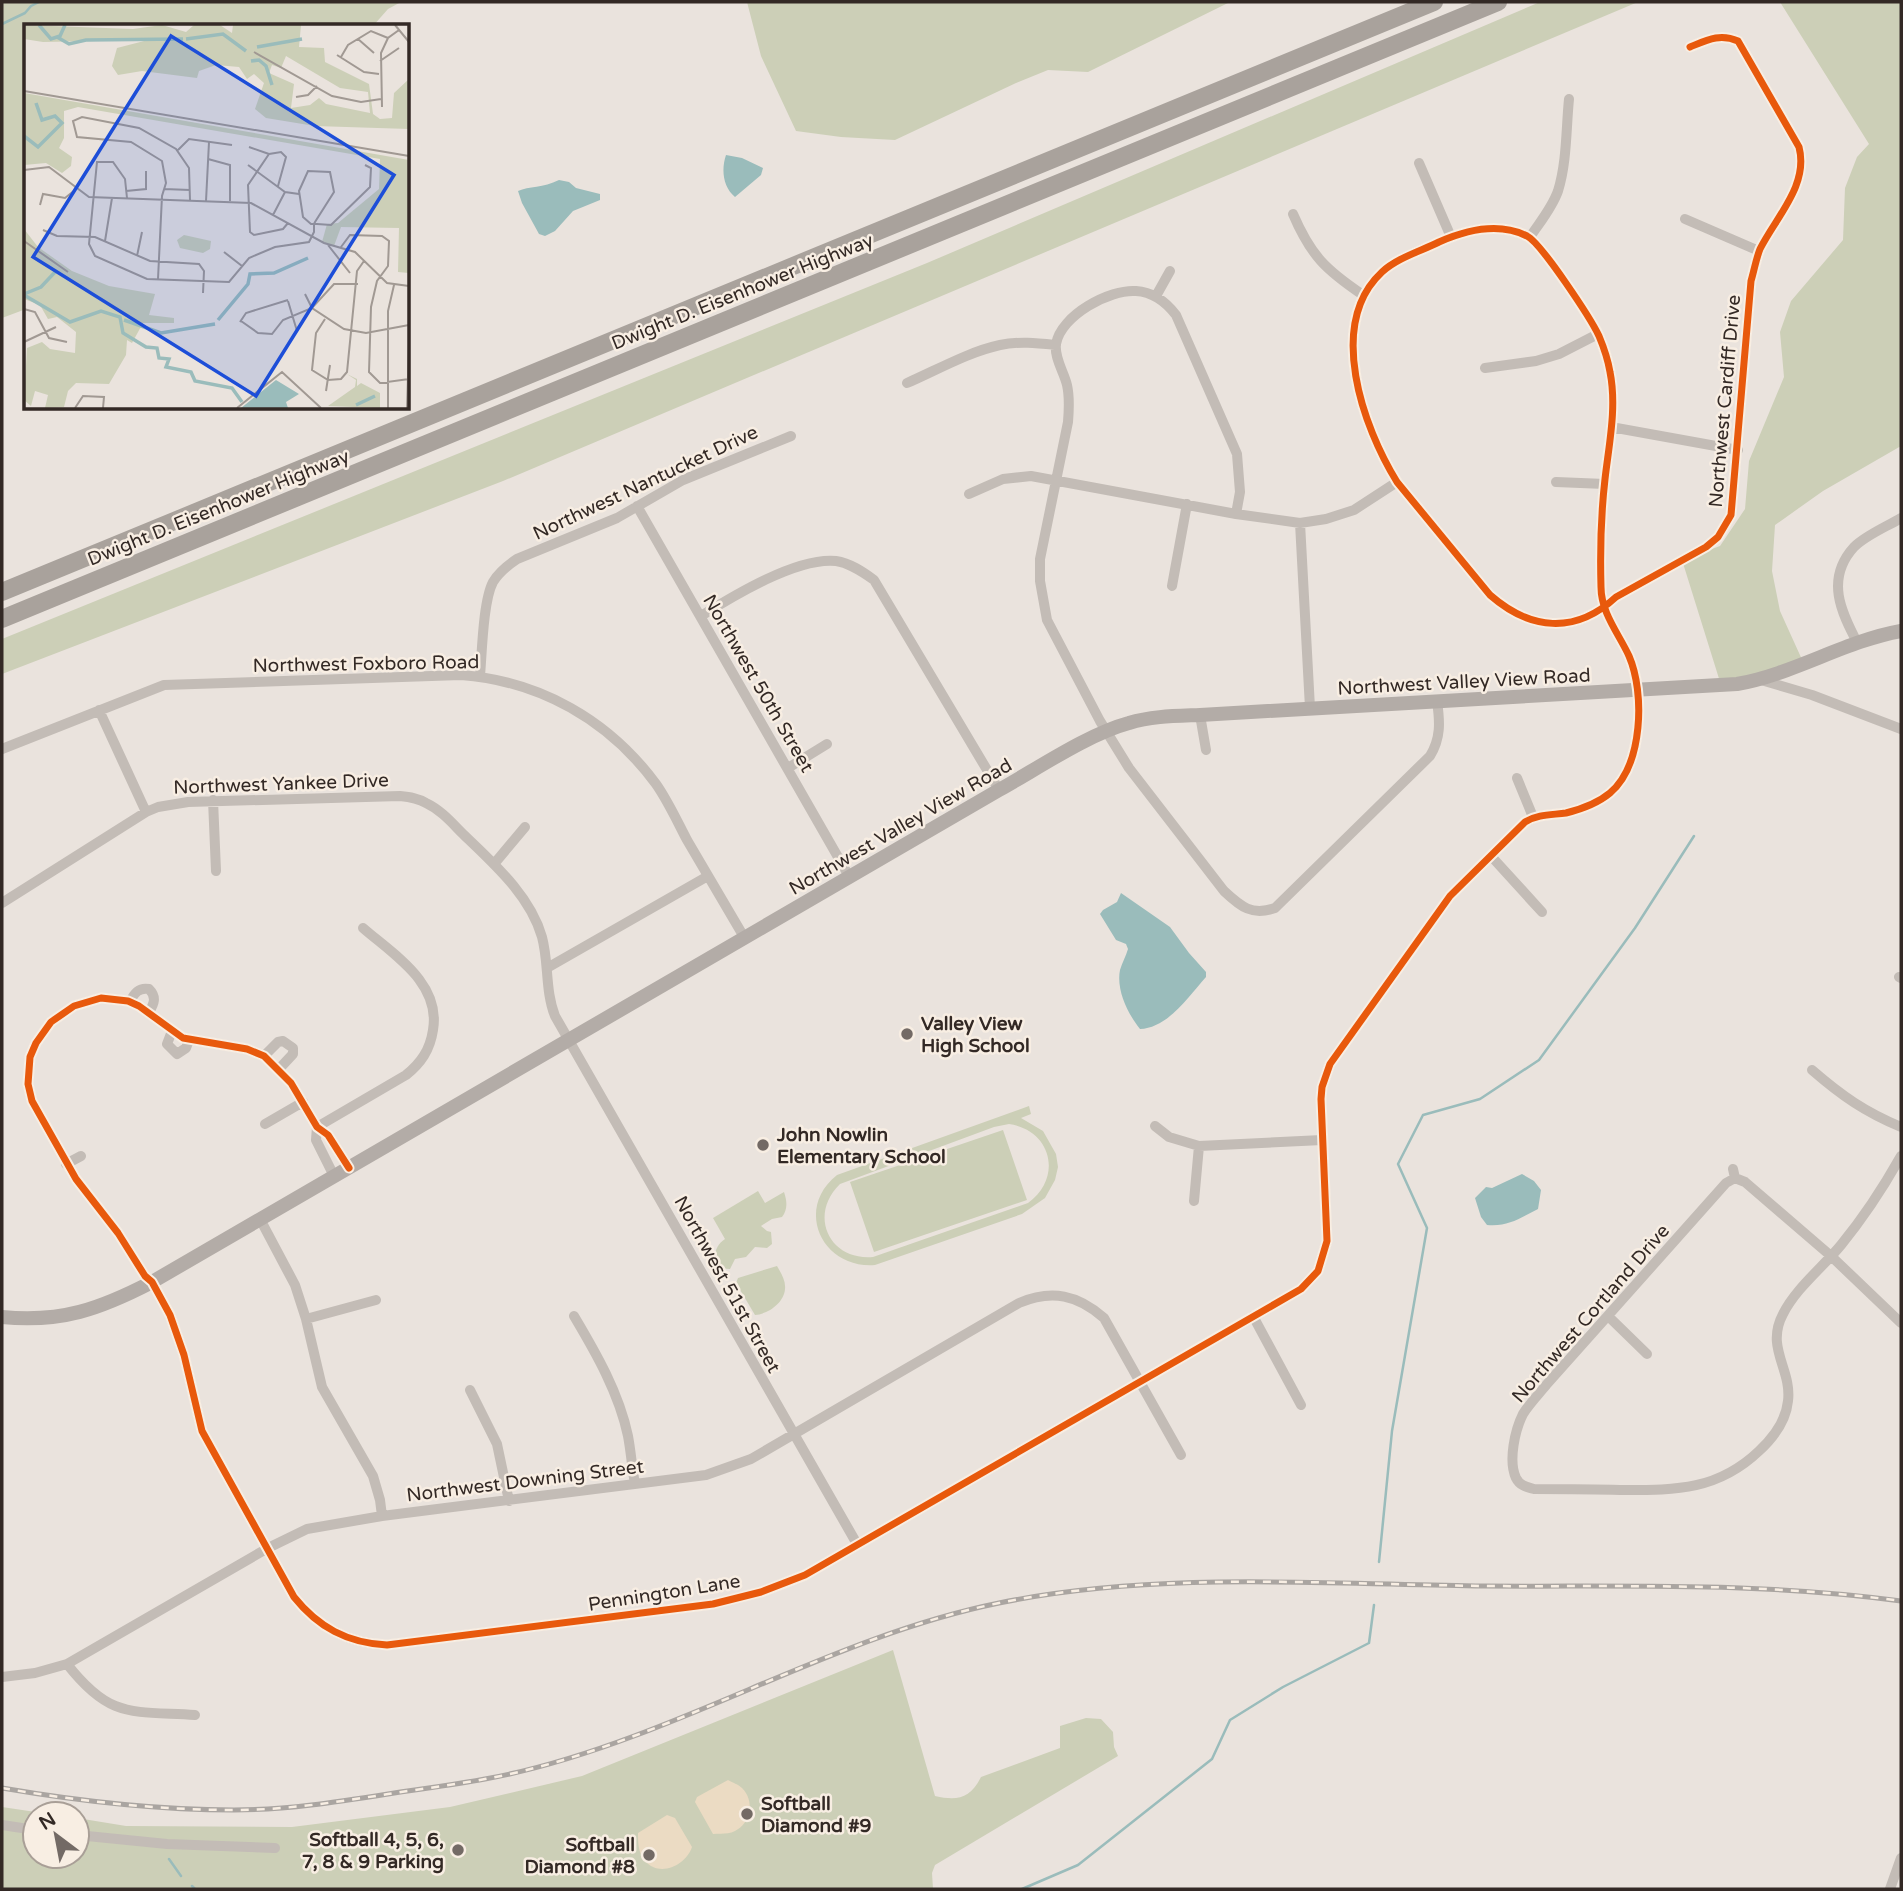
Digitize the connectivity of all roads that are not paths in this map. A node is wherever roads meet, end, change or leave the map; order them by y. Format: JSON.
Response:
{"nodes":[{"id":1,"x":1434,"y":2,"type":"edge"},
{"id":2,"x":1498,"y":2,"type":"edge"},
{"id":3,"x":1690,"y":47,"type":"dead end"},
{"id":4,"x":1569,"y":99,"type":"dead end"},
{"id":5,"x":1419,"y":163,"type":"dead end"},
{"id":6,"x":1293,"y":214,"type":"dead end"},
{"id":7,"x":1685,"y":219,"type":"dead end"},
{"id":8,"x":1451,"y":237,"type":"junction"},
{"id":9,"x":1530,"y":237,"type":"junction"},
{"id":10,"x":1759,"y":251,"type":"junction"},
{"id":11,"x":1170,"y":271,"type":"dead end"},
{"id":12,"x":1363,"y":295,"type":"junction"},
{"id":13,"x":1156,"y":296,"type":"junction"},
{"id":14,"x":1598,"y":334,"type":"junction"},
{"id":15,"x":1056,"y":345,"type":"junction"},
{"id":16,"x":1485,"y":368,"type":"dead end"},
{"id":17,"x":907,"y":383,"type":"dead end"},
{"id":18,"x":1611,"y":427,"type":"junction"},
{"id":19,"x":790,"y":436,"type":"dead end"},
{"id":20,"x":1738,"y":450,"type":"junction"},
{"id":21,"x":1055,"y":480,"type":"junction"},
{"id":22,"x":1397,"y":482,"type":"junction"},
{"id":23,"x":1556,"y":482,"type":"dead end"},
{"id":24,"x":1605,"y":484,"type":"junction"},
{"id":25,"x":969,"y":494,"type":"dead end"},
{"id":26,"x":1187,"y":504,"type":"junction"},
{"id":27,"x":638,"y":506,"type":"junction"},
{"id":28,"x":1236,"y":514,"type":"junction"},
{"id":29,"x":1901,"y":518,"type":"edge"},
{"id":30,"x":1300,"y":523,"type":"junction"},
{"id":31,"x":1172,"y":586,"type":"dead end"},
{"id":32,"x":2,"y":592,"type":"edge"},
{"id":33,"x":1604,"y":608,"type":"junction"},
{"id":34,"x":701,"y":616,"type":"junction"},
{"id":35,"x":2,"y":619,"type":"edge"},
{"id":36,"x":1901,"y":631,"type":"edge"},
{"id":37,"x":1858,"y":644,"type":"junction"},
{"id":38,"x":480,"y":676,"type":"junction"},
{"id":39,"x":1761,"y":680,"type":"junction"},
{"id":40,"x":1637,"y":690,"type":"junction"},
{"id":41,"x":1437,"y":701,"type":"junction"},
{"id":42,"x":1310,"y":708,"type":"junction"},
{"id":43,"x":99,"y":710,"type":"junction"},
{"id":44,"x":1200,"y":715,"type":"junction"},
{"id":45,"x":1901,"y":729,"type":"edge"},
{"id":46,"x":1106,"y":731,"type":"junction"},
{"id":47,"x":827,"y":744,"type":"dead end"},
{"id":48,"x":2,"y":749,"type":"edge"},
{"id":49,"x":1206,"y":750,"type":"dead end"},
{"id":50,"x":788,"y":768,"type":"junction"},
{"id":51,"x":1517,"y":778,"type":"dead end"},
{"id":52,"x":999,"y":790,"type":"junction"},
{"id":53,"x":213,"y":800,"type":"junction"},
{"id":54,"x":146,"y":812,"type":"junction"},
{"id":55,"x":1533,"y":817,"type":"junction"},
{"id":56,"x":525,"y":827,"type":"dead end"},
{"id":57,"x":1491,"y":856,"type":"junction"},
{"id":58,"x":494,"y":864,"type":"junction"},
{"id":59,"x":216,"y":871,"type":"dead end"},
{"id":60,"x":708,"y":876,"type":"junction"},
{"id":61,"x":850,"y":878,"type":"junction"},
{"id":62,"x":2,"y":903,"type":"edge"},
{"id":63,"x":1542,"y":912,"type":"dead end"},
{"id":64,"x":363,"y":928,"type":"dead end"},
{"id":65,"x":744,"y":937,"type":"junction"},
{"id":66,"x":547,"y":968,"type":"junction"},
{"id":67,"x":130,"y":1002,"type":"junction"},
{"id":68,"x":149,"y":1013,"type":"junction"},
{"id":69,"x":172,"y":1031,"type":"junction"},
{"id":70,"x":189,"y":1040,"type":"junction"},
{"id":71,"x":570,"y":1040,"type":"junction"},
{"id":72,"x":264,"y":1056,"type":"junction"},
{"id":73,"x":279,"y":1069,"type":"junction"},
{"id":74,"x":1812,"y":1070,"type":"dead end"},
{"id":75,"x":303,"y":1102,"type":"junction"},
{"id":76,"x":265,"y":1124,"type":"dead end"},
{"id":77,"x":1155,"y":1126,"type":"dead end"},
{"id":78,"x":1901,"y":1127,"type":"edge"},
{"id":79,"x":317,"y":1128,"type":"junction"},
{"id":80,"x":1322,"y":1140,"type":"junction"},
{"id":81,"x":1199,"y":1146,"type":"junction"},
{"id":82,"x":80,"y":1156,"type":"dead end"},
{"id":83,"x":1901,"y":1156,"type":"edge"},
{"id":84,"x":66,"y":1164,"type":"junction"},
{"id":85,"x":349,"y":1168,"type":"junction"},
{"id":86,"x":334,"y":1176,"type":"junction"},
{"id":87,"x":1194,"y":1201,"type":"dead end"},
{"id":88,"x":260,"y":1219,"type":"junction"},
{"id":89,"x":1831,"y":1256,"type":"junction"},
{"id":90,"x":152,"y":1282,"type":"junction"},
{"id":91,"x":376,"y":1300,"type":"dead end"},
{"id":92,"x":574,"y":1316,"type":"dead end"},
{"id":93,"x":1253,"y":1316,"type":"junction"},
{"id":94,"x":2,"y":1317,"type":"edge"},
{"id":95,"x":1609,"y":1317,"type":"junction"},
{"id":96,"x":306,"y":1319,"type":"junction"},
{"id":97,"x":1901,"y":1322,"type":"edge"},
{"id":98,"x":1647,"y":1354,"type":"dead end"},
{"id":99,"x":1140,"y":1381,"type":"junction"},
{"id":100,"x":470,"y":1390,"type":"dead end"},
{"id":101,"x":1301,"y":1405,"type":"dead end"},
{"id":102,"x":793,"y":1434,"type":"junction"},
{"id":103,"x":1181,"y":1455,"type":"dead end"},
{"id":104,"x":635,"y":1484,"type":"junction"},
{"id":105,"x":509,"y":1501,"type":"junction"},
{"id":106,"x":382,"y":1516,"type":"junction"},
{"id":107,"x":857,"y":1544,"type":"junction"},
{"id":108,"x":268,"y":1548,"type":"junction"},
{"id":109,"x":67,"y":1664,"type":"junction"},
{"id":110,"x":2,"y":1677,"type":"edge"},
{"id":111,"x":195,"y":1715,"type":"dead end"},
{"id":112,"x":2,"y":1825,"type":"edge"},
{"id":113,"x":21,"y":1828,"type":"edge"},
{"id":114,"x":91,"y":1836,"type":"edge"},
{"id":115,"x":275,"y":1848,"type":"dead end"},
{"id":116,"x":1901,"y":1858,"type":"edge"},
{"id":117,"x":1890,"y":1889,"type":"edge"}],
"edges":[{"from":1,"to":32,"type":"highway","name":"Dwight D. Eisenhower Highway"},
{"from":2,"to":35,"type":"highway","name":"Dwight D. Eisenhower Highway"},
{"from":3,"to":10,"type":"street","name":"Northwest Cardiff Drive"},
{"from":4,"to":9,"type":"street"},
{"from":5,"to":8,"type":"street"},
{"from":6,"to":12,"type":"street"},
{"from":7,"to":10,"type":"street"},
{"from":8,"to":9,"type":"street"},
{"from":8,"to":12,"type":"street"},
{"from":9,"to":14,"type":"street"},
{"from":10,"to":20,"type":"street","name":"Northwest Cardiff Drive"},
{"from":11,"to":13,"type":"street"},
{"from":12,"to":22,"type":"street","name":"Northwest Cardiff Drive"},
{"from":13,"to":15,"type":"street"},
{"from":13,"to":28,"type":"street"},
{"from":14,"to":16,"type":"street"},
{"from":14,"to":18,"type":"street"},
{"from":15,"to":17,"type":"street"},
{"from":15,"to":21,"type":"street"},
{"from":18,"to":20,"type":"street"},
{"from":18,"to":24,"type":"street"},
{"from":19,"to":27,"type":"street","name":"Northwest Nantucket Drive"},
{"from":20,"to":33,"type":"street","name":"Northwest Cardiff Drive"},
{"from":21,"to":25,"type":"street"},
{"from":21,"to":26,"type":"street"},
{"from":21,"to":46,"type":"street"},
{"from":22,"to":30,"type":"street"},
{"from":22,"to":33,"type":"street","name":"Northwest Cardiff Drive"},
{"from":23,"to":24,"type":"street"},
{"from":24,"to":33,"type":"street"},
{"from":26,"to":28,"type":"street"},
{"from":26,"to":31,"type":"street"},
{"from":27,"to":34,"type":"street","name":"Northwest 50th Street"},
{"from":27,"to":38,"type":"street","name":"Northwest Nantucket Drive"},
{"from":28,"to":30,"type":"street"},
{"from":29,"to":37,"type":"street"},
{"from":30,"to":42,"type":"street"},
{"from":33,"to":40,"type":"street"},
{"from":34,"to":50,"type":"street","name":"Northwest 50th Street"},
{"from":34,"to":52,"type":"street"},
{"from":36,"to":37,"type":"street","name":"Northwest Valley View Road"},
{"from":37,"to":39,"type":"street","name":"Northwest Valley View Road"},
{"from":38,"to":43,"type":"street","name":"Northwest Foxboro Road"},
{"from":38,"to":60,"type":"street","name":"Northwest Foxboro Road"},
{"from":39,"to":40,"type":"street","name":"Northwest Valley View Road"},
{"from":39,"to":45,"type":"street"},
{"from":40,"to":41,"type":"street","name":"Northwest Valley View Road"},
{"from":40,"to":55,"type":"street"},
{"from":41,"to":42,"type":"street","name":"Northwest Valley View Road"},
{"from":41,"to":46,"type":"street"},
{"from":42,"to":44,"type":"street","name":"Northwest Valley View Road"},
{"from":43,"to":48,"type":"street","name":"Northwest Foxboro Road"},
{"from":43,"to":54,"type":"street"},
{"from":44,"to":46,"type":"street","name":"Northwest Valley View Road"},
{"from":44,"to":49,"type":"street"},
{"from":46,"to":52,"type":"street","name":"Northwest Valley View Road"},
{"from":47,"to":50,"type":"street"},
{"from":50,"to":61,"type":"street","name":"Northwest 50th Street"},
{"from":51,"to":55,"type":"street"},
{"from":52,"to":61,"type":"street","name":"Northwest Valley View Road"},
{"from":53,"to":54,"type":"street","name":"Northwest Yankee Drive"},
{"from":53,"to":58,"type":"street","name":"Northwest Yankee Drive"},
{"from":53,"to":59,"type":"street"},
{"from":54,"to":62,"type":"street","name":"Northwest Yankee Drive"},
{"from":55,"to":57,"type":"street","name":"Pennington Lane"},
{"from":56,"to":58,"type":"street"},
{"from":57,"to":63,"type":"street"},
{"from":57,"to":80,"type":"street","name":"Pennington Lane"},
{"from":58,"to":66,"type":"street","name":"Northwest Yankee Drive"},
{"from":60,"to":65,"type":"street","name":"Northwest Foxboro Road"},
{"from":60,"to":66,"type":"street"},
{"from":61,"to":65,"type":"street","name":"Northwest Valley View Road"},
{"from":64,"to":79,"type":"street"},
{"from":65,"to":71,"type":"street","name":"Northwest Valley View Road"},
{"from":66,"to":71,"type":"street","name":"Northwest Yankee Drive"},
{"from":67,"to":68,"type":"street"},
{"from":67,"to":68,"type":"street"},
{"from":67,"to":84,"type":"street","name":"Pennington Lane"},
{"from":68,"to":69,"type":"street"},
{"from":69,"to":70,"type":"street"},
{"from":69,"to":70,"type":"street"},
{"from":70,"to":72,"type":"street"},
{"from":71,"to":85,"type":"street","name":"Northwest Valley View Road"},
{"from":71,"to":102,"type":"street","name":"Northwest 51st Street"},
{"from":72,"to":73,"type":"street"},
{"from":72,"to":73,"type":"street"},
{"from":73,"to":75,"type":"street"},
{"from":74,"to":78,"type":"street"},
{"from":75,"to":76,"type":"street"},
{"from":75,"to":79,"type":"street"},
{"from":77,"to":81,"type":"street"},
{"from":79,"to":85,"type":"street"},
{"from":79,"to":86,"type":"street"},
{"from":80,"to":81,"type":"street"},
{"from":80,"to":93,"type":"street","name":"Pennington Lane"},
{"from":81,"to":87,"type":"street"},
{"from":82,"to":84,"type":"street"},
{"from":83,"to":89,"type":"street","name":"Northwest Cortland Drive"},
{"from":84,"to":90,"type":"street","name":"Pennington Lane"},
{"from":85,"to":86,"type":"street","name":"Northwest Valley View Road"},
{"from":86,"to":88,"type":"street","name":"Northwest Valley View Road"},
{"from":88,"to":90,"type":"street","name":"Northwest Valley View Road"},
{"from":88,"to":96,"type":"street"},
{"from":89,"to":95,"type":"street","name":"Northwest Cortland Drive"},
{"from":89,"to":95,"type":"street","name":"Northwest Cortland Drive"},
{"from":89,"to":97,"type":"street","name":"Northwest Cortland Drive"},
{"from":90,"to":94,"type":"street","name":"Northwest Valley View Road"},
{"from":90,"to":108,"type":"street","name":"Pennington Lane"},
{"from":91,"to":96,"type":"street"},
{"from":92,"to":104,"type":"street"},
{"from":93,"to":99,"type":"street","name":"Pennington Lane"},
{"from":93,"to":101,"type":"street"},
{"from":95,"to":98,"type":"street"},
{"from":96,"to":106,"type":"street"},
{"from":99,"to":102,"type":"street","name":"Northwest Downing Street"},
{"from":99,"to":103,"type":"street"},
{"from":99,"to":107,"type":"street","name":"Pennington Lane"},
{"from":100,"to":105,"type":"street"},
{"from":102,"to":104,"type":"street","name":"Northwest Downing Street"},
{"from":102,"to":107,"type":"street","name":"Northwest 51st Street"},
{"from":104,"to":105,"type":"street","name":"Northwest Downing Street"},
{"from":105,"to":106,"type":"street","name":"Northwest Downing Street"},
{"from":106,"to":108,"type":"street","name":"Northwest Downing Street"},
{"from":107,"to":108,"type":"street","name":"Pennington Lane"},
{"from":108,"to":109,"type":"street","name":"Northwest Downing Street"},
{"from":109,"to":110,"type":"street","name":"Northwest Downing Street"},
{"from":109,"to":111,"type":"street"},
{"from":112,"to":113,"type":"street"},
{"from":114,"to":115,"type":"street"},
{"from":116,"to":117,"type":"street"}]}
